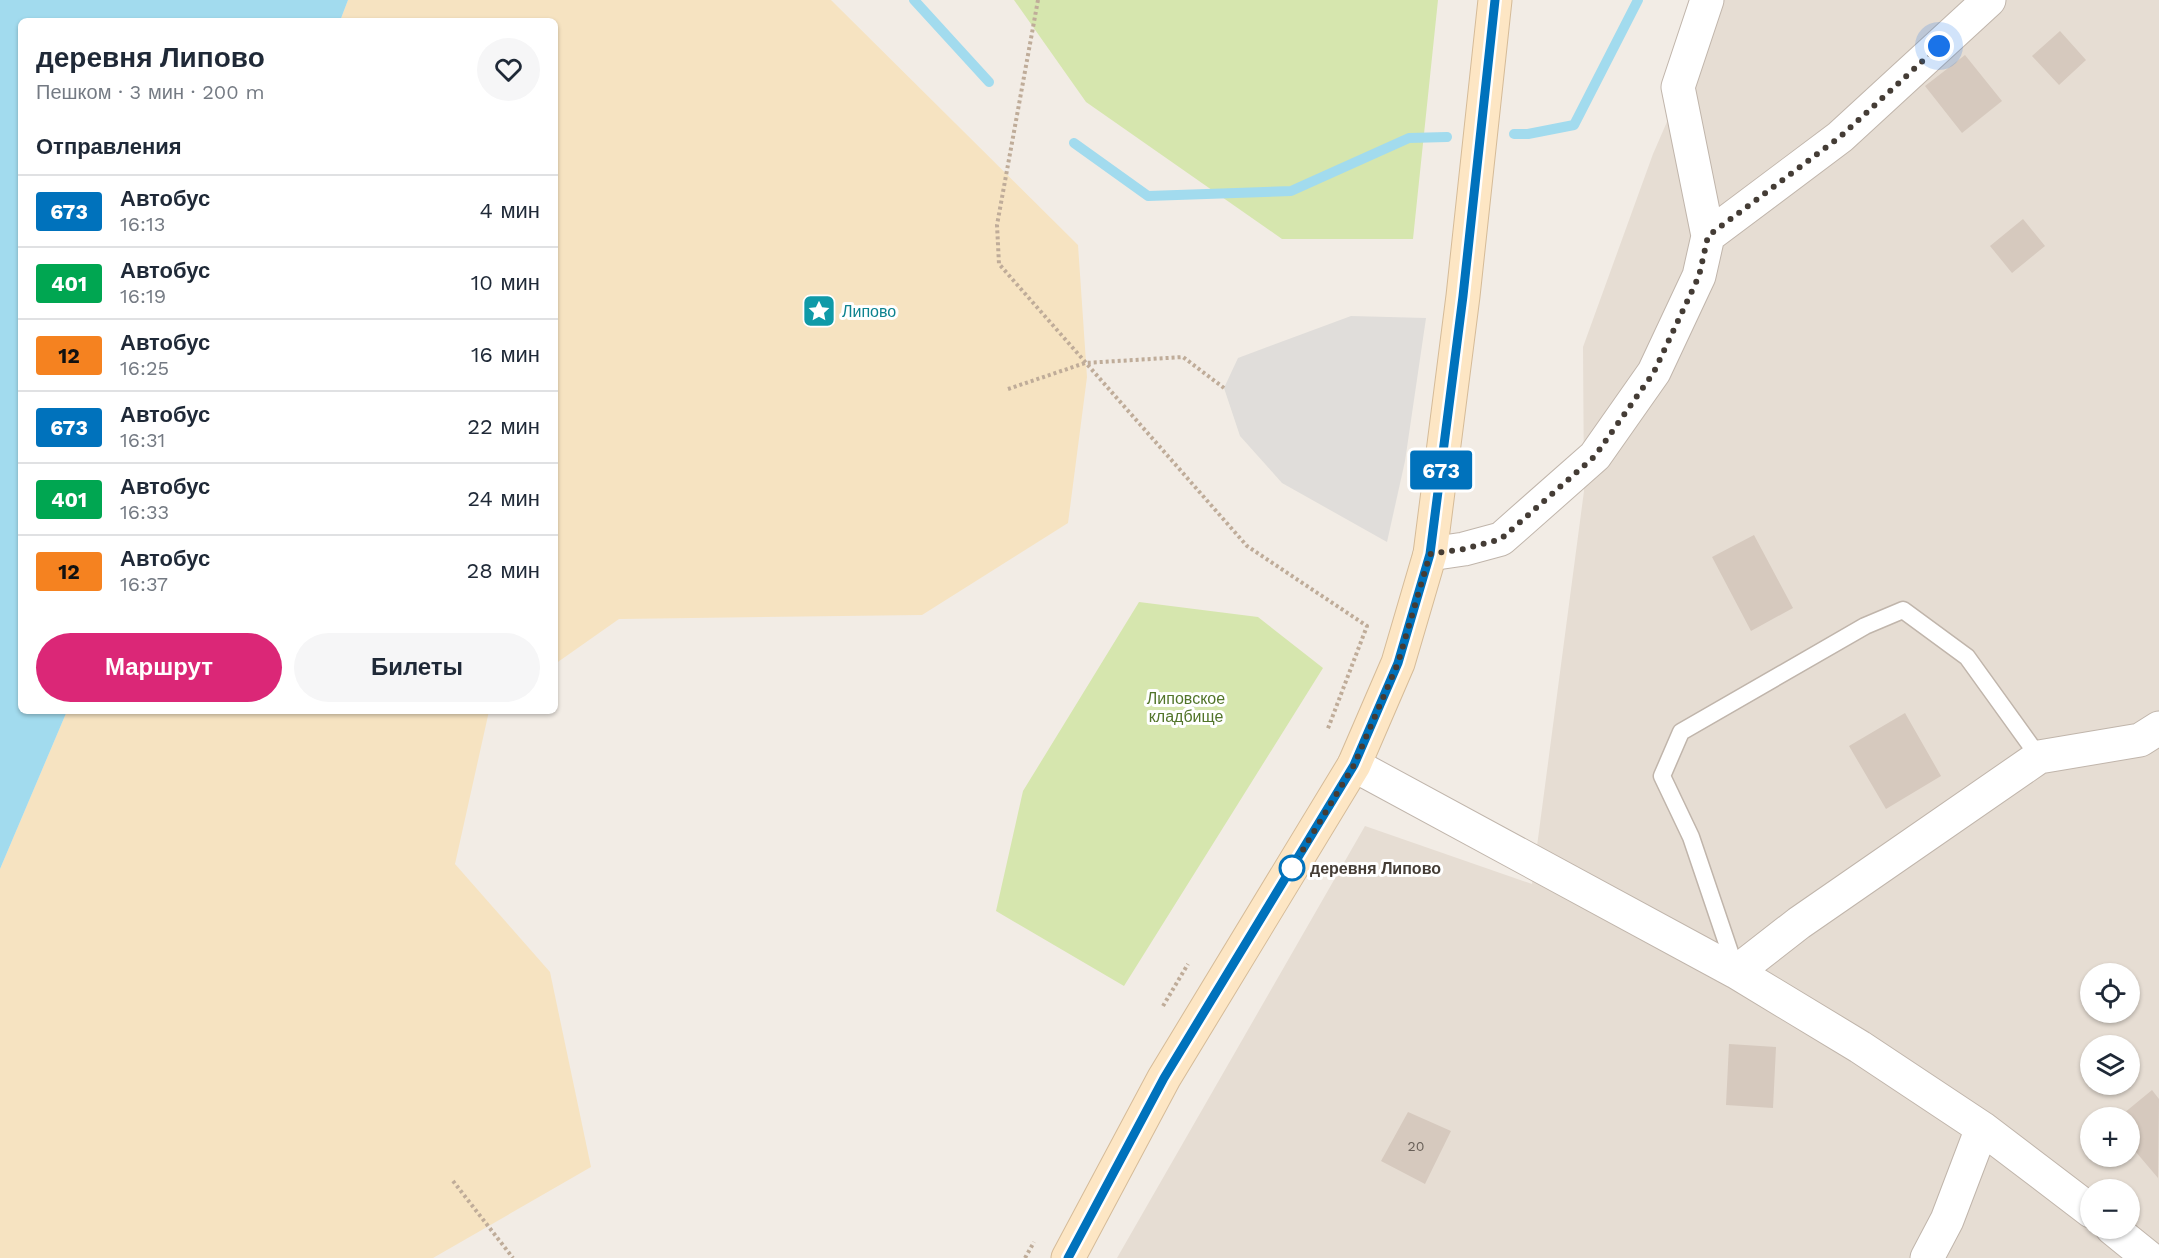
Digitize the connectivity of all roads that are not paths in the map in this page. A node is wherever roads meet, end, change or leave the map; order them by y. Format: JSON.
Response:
{"nodes":[{"id":1,"x":1495,"y":0,"type":"edge"},
{"id":2,"x":1707,"y":0,"type":"edge"},
{"id":3,"x":1989,"y":0,"type":"edge"},
{"id":4,"x":1708,"y":236,"type":"junction"},
{"id":5,"x":1430,"y":554,"type":"junction"},
{"id":6,"x":2159,"y":728,"type":"edge"},
{"id":7,"x":2039,"y":757,"type":"junction"},
{"id":8,"x":1354,"y":765,"type":"junction"},
{"id":9,"x":1736,"y":972,"type":"junction"},
{"id":10,"x":1982,"y":1128,"type":"junction"},
{"id":11,"x":2080,"y":1203,"type":"edge"},
{"id":12,"x":2126,"y":1239,"type":"edge"},
{"id":13,"x":1068,"y":1258,"type":"edge"},
{"id":14,"x":1927,"y":1258,"type":"edge"},
{"id":15,"x":2149,"y":1258,"type":"edge"}],
"edges":[{"from":1,"to":5,"type":"main road"},
{"from":2,"to":4,"type":"street"},
{"from":3,"to":4,"type":"street"},
{"from":4,"to":5,"type":"street"},
{"from":5,"to":8,"type":"main road"},
{"from":6,"to":7,"type":"street"},
{"from":7,"to":9,"type":"street"},
{"from":7,"to":9,"type":"lane"},
{"from":8,"to":9,"type":"street"},
{"from":8,"to":13,"type":"main road"},
{"from":9,"to":10,"type":"street"},
{"from":10,"to":11,"type":"street"},
{"from":10,"to":14,"type":"street"},
{"from":12,"to":15,"type":"street"}]}
